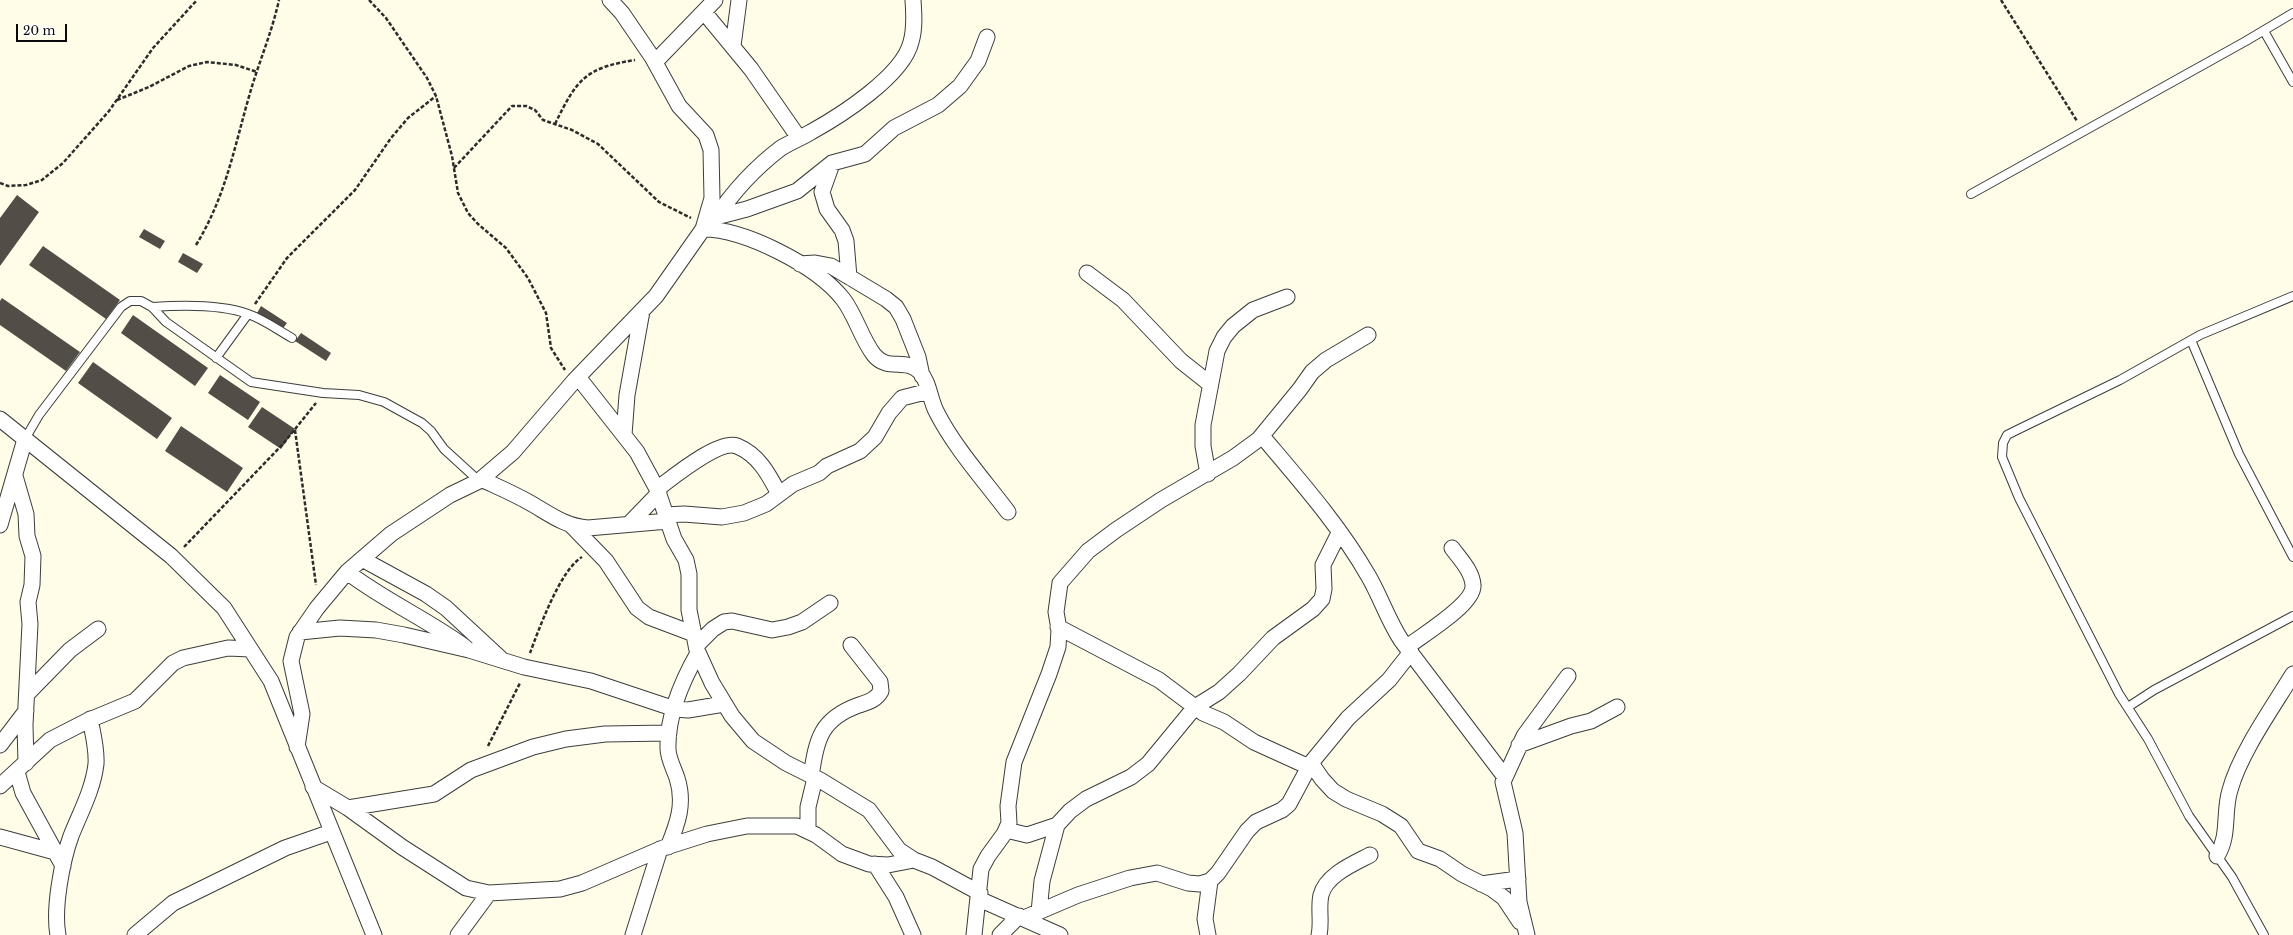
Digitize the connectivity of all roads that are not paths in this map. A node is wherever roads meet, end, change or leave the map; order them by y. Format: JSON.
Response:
{"nodes":[{"id":1,"x":610,"y":0,"type":"edge"},
{"id":2,"x":715,"y":0,"type":"edge"},
{"id":3,"x":740,"y":0,"type":"edge"},
{"id":4,"x":913,"y":0,"type":"edge"},
{"id":5,"x":704,"y":12,"type":"junction"},
{"id":6,"x":2293,"y":13,"type":"edge"},
{"id":7,"x":2264,"y":31,"type":"junction"},
{"id":8,"x":987,"y":37,"type":"dead end"},
{"id":9,"x":733,"y":46,"type":"junction"},
{"id":10,"x":653,"y":60,"type":"junction"},
{"id":11,"x":2293,"y":82,"type":"edge"},
{"id":12,"x":799,"y":138,"type":"junction"},
{"id":13,"x":832,"y":163,"type":"junction"},
{"id":14,"x":1971,"y":194,"type":"dead end"},
{"id":15,"x":708,"y":225,"type":"junction"},
{"id":16,"x":800,"y":264,"type":"junction"},
{"id":17,"x":1087,"y":273,"type":"dead end"},
{"id":18,"x":849,"y":277,"type":"junction"},
{"id":19,"x":2293,"y":296,"type":"edge"},
{"id":20,"x":1287,"y":297,"type":"dead end"},
{"id":21,"x":152,"y":307,"type":"junction"},
{"id":22,"x":642,"y":310,"type":"junction"},
{"id":23,"x":248,"y":314,"type":"junction"},
{"id":24,"x":1368,"y":335,"type":"dead end"},
{"id":25,"x":292,"y":338,"type":"dead end"},
{"id":26,"x":2191,"y":340,"type":"junction"},
{"id":27,"x":216,"y":358,"type":"junction"},
{"id":28,"x":922,"y":376,"type":"junction"},
{"id":29,"x":576,"y":379,"type":"junction"},
{"id":30,"x":1210,"y":384,"type":"junction"},
{"id":31,"x":929,"y":391,"type":"junction"},
{"id":32,"x":0,"y":419,"type":"edge"},
{"id":33,"x":624,"y":434,"type":"junction"},
{"id":34,"x":1262,"y":436,"type":"junction"},
{"id":35,"x":25,"y":439,"type":"junction"},
{"id":36,"x":1208,"y":474,"type":"junction"},
{"id":37,"x":15,"y":476,"type":"junction"},
{"id":38,"x":480,"y":480,"type":"junction"},
{"id":39,"x":658,"y":491,"type":"junction"},
{"id":40,"x":779,"y":494,"type":"junction"},
{"id":41,"x":1008,"y":512,"type":"dead end"},
{"id":42,"x":667,"y":518,"type":"junction"},
{"id":43,"x":630,"y":523,"type":"junction"},
{"id":44,"x":0,"y":525,"type":"edge"},
{"id":45,"x":572,"y":526,"type":"junction"},
{"id":46,"x":1340,"y":533,"type":"junction"},
{"id":47,"x":1452,"y":548,"type":"dead end"},
{"id":48,"x":2293,"y":557,"type":"edge"},
{"id":49,"x":362,"y":559,"type":"junction"},
{"id":50,"x":347,"y":572,"type":"junction"},
{"id":51,"x":830,"y":603,"type":"dead end"},
{"id":52,"x":2293,"y":616,"type":"edge"},
{"id":53,"x":1058,"y":627,"type":"junction"},
{"id":54,"x":98,"y":629,"type":"dead end"},
{"id":55,"x":300,"y":632,"type":"junction"},
{"id":56,"x":696,"y":644,"type":"junction"},
{"id":57,"x":851,"y":645,"type":"dead end"},
{"id":58,"x":250,"y":649,"type":"junction"},
{"id":59,"x":469,"y":650,"type":"junction"},
{"id":60,"x":1409,"y":650,"type":"junction"},
{"id":61,"x":502,"y":660,"type":"junction"},
{"id":62,"x":2293,"y":674,"type":"edge"},
{"id":63,"x":1568,"y":676,"type":"dead end"},
{"id":64,"x":27,"y":694,"type":"junction"},
{"id":65,"x":724,"y":704,"type":"junction"},
{"id":66,"x":1195,"y":707,"type":"junction"},
{"id":67,"x":1617,"y":707,"type":"dead end"},
{"id":68,"x":2128,"y":707,"type":"junction"},
{"id":69,"x":675,"y":709,"type":"junction"},
{"id":70,"x":26,"y":711,"type":"junction"},
{"id":71,"x":90,"y":719,"type":"junction"},
{"id":72,"x":669,"y":733,"type":"junction"},
{"id":73,"x":0,"y":745,"type":"edge"},
{"id":74,"x":1519,"y":745,"type":"junction"},
{"id":75,"x":297,"y":747,"type":"junction"},
{"id":76,"x":1310,"y":765,"type":"junction"},
{"id":77,"x":21,"y":768,"type":"junction"},
{"id":78,"x":813,"y":777,"type":"junction"},
{"id":79,"x":1505,"y":777,"type":"junction"},
{"id":80,"x":0,"y":786,"type":"edge"},
{"id":81,"x":313,"y":787,"type":"junction"},
{"id":82,"x":348,"y":808,"type":"junction"},
{"id":83,"x":1057,"y":825,"type":"junction"},
{"id":84,"x":1006,"y":830,"type":"junction"},
{"id":85,"x":808,"y":831,"type":"junction"},
{"id":86,"x":331,"y":832,"type":"junction"},
{"id":87,"x":0,"y":837,"type":"edge"},
{"id":88,"x":664,"y":848,"type":"junction"},
{"id":89,"x":55,"y":852,"type":"junction"},
{"id":90,"x":1370,"y":855,"type":"dead end"},
{"id":91,"x":2217,"y":856,"type":"junction"},
{"id":92,"x":914,"y":860,"type":"junction"},
{"id":93,"x":875,"y":864,"type":"junction"},
{"id":94,"x":63,"y":866,"type":"junction"},
{"id":95,"x":1518,"y":879,"type":"junction"},
{"id":96,"x":1210,"y":881,"type":"junction"},
{"id":97,"x":1481,"y":884,"type":"junction"},
{"id":98,"x":489,"y":893,"type":"junction"},
{"id":99,"x":979,"y":896,"type":"junction"},
{"id":100,"x":1039,"y":912,"type":"junction"},
{"id":101,"x":1022,"y":917,"type":"junction"},
{"id":102,"x":1206,"y":932,"type":"edge"},
{"id":103,"x":1526,"y":932,"type":"edge"},
{"id":104,"x":58,"y":935,"type":"edge"},
{"id":105,"x":135,"y":935,"type":"edge"},
{"id":106,"x":374,"y":935,"type":"edge"},
{"id":107,"x":458,"y":935,"type":"edge"},
{"id":108,"x":633,"y":935,"type":"edge"},
{"id":109,"x":913,"y":935,"type":"edge"},
{"id":110,"x":974,"y":935,"type":"edge"},
{"id":111,"x":1000,"y":935,"type":"edge"},
{"id":112,"x":1060,"y":935,"type":"edge"},
{"id":113,"x":1319,"y":935,"type":"edge"},
{"id":114,"x":2264,"y":935,"type":"edge"}],
"edges":[{"from":1,"to":10,"type":"street"},
{"from":2,"to":5,"type":"street"},
{"from":3,"to":9,"type":"street"},
{"from":4,"to":12,"type":"street"},
{"from":5,"to":9,"type":"street"},
{"from":5,"to":10,"type":"street"},
{"from":6,"to":7,"type":"lane"},
{"from":7,"to":11,"type":"lane"},
{"from":7,"to":14,"type":"lane"},
{"from":8,"to":13,"type":"street"},
{"from":9,"to":12,"type":"street"},
{"from":10,"to":15,"type":"street"},
{"from":12,"to":15,"type":"street"},
{"from":13,"to":15,"type":"street"},
{"from":13,"to":18,"type":"street"},
{"from":15,"to":16,"type":"street"},
{"from":15,"to":22,"type":"street"},
{"from":16,"to":18,"type":"street"},
{"from":16,"to":28,"type":"street"},
{"from":17,"to":30,"type":"street"},
{"from":18,"to":28,"type":"street"},
{"from":19,"to":26,"type":"lane"},
{"from":20,"to":30,"type":"street"},
{"from":21,"to":23,"type":"lane"},
{"from":21,"to":27,"type":"lane"},
{"from":21,"to":35,"type":"lane"},
{"from":22,"to":29,"type":"street"},
{"from":22,"to":33,"type":"street"},
{"from":23,"to":25,"type":"lane"},
{"from":23,"to":27,"type":"lane"},
{"from":24,"to":34,"type":"street"},
{"from":26,"to":48,"type":"lane"},
{"from":26,"to":68,"type":"lane"},
{"from":27,"to":38,"type":"lane"},
{"from":28,"to":31,"type":"street"},
{"from":29,"to":33,"type":"street"},
{"from":29,"to":38,"type":"street"},
{"from":30,"to":36,"type":"street"},
{"from":31,"to":40,"type":"street"},
{"from":31,"to":41,"type":"street"},
{"from":32,"to":35,"type":"street"},
{"from":33,"to":39,"type":"street"},
{"from":34,"to":36,"type":"street"},
{"from":34,"to":46,"type":"street"},
{"from":35,"to":37,"type":"street"},
{"from":35,"to":58,"type":"street"},
{"from":36,"to":53,"type":"street"},
{"from":37,"to":44,"type":"street"},
{"from":37,"to":64,"type":"street"},
{"from":38,"to":45,"type":"street"},
{"from":38,"to":49,"type":"street"},
{"from":39,"to":40,"type":"street"},
{"from":39,"to":42,"type":"street"},
{"from":39,"to":43,"type":"street"},
{"from":40,"to":42,"type":"street"},
{"from":42,"to":43,"type":"street"},
{"from":42,"to":56,"type":"street"},
{"from":43,"to":45,"type":"street"},
{"from":45,"to":56,"type":"street"},
{"from":46,"to":60,"type":"street"},
{"from":46,"to":66,"type":"street"},
{"from":47,"to":60,"type":"street"},
{"from":49,"to":50,"type":"street"},
{"from":49,"to":61,"type":"street"},
{"from":50,"to":55,"type":"street"},
{"from":50,"to":59,"type":"street"},
{"from":51,"to":56,"type":"street"},
{"from":52,"to":68,"type":"lane"},
{"from":53,"to":66,"type":"street"},
{"from":53,"to":84,"type":"street"},
{"from":54,"to":64,"type":"street"},
{"from":55,"to":59,"type":"street"},
{"from":55,"to":75,"type":"street"},
{"from":56,"to":65,"type":"street"},
{"from":56,"to":69,"type":"street"},
{"from":57,"to":78,"type":"street"},
{"from":58,"to":71,"type":"street"},
{"from":58,"to":75,"type":"street"},
{"from":59,"to":61,"type":"street"},
{"from":60,"to":76,"type":"street"},
{"from":60,"to":79,"type":"street"},
{"from":61,"to":69,"type":"street"},
{"from":62,"to":91,"type":"street"},
{"from":63,"to":74,"type":"street"},
{"from":64,"to":70,"type":"street"},
{"from":65,"to":69,"type":"street"},
{"from":65,"to":78,"type":"street"},
{"from":66,"to":76,"type":"street"},
{"from":66,"to":83,"type":"street"},
{"from":67,"to":74,"type":"street"},
{"from":68,"to":91,"type":"lane"},
{"from":69,"to":72,"type":"street"},
{"from":70,"to":73,"type":"street"},
{"from":70,"to":77,"type":"street"},
{"from":71,"to":77,"type":"street"},
{"from":71,"to":94,"type":"street"},
{"from":72,"to":82,"type":"street"},
{"from":72,"to":88,"type":"street"},
{"from":74,"to":79,"type":"street"},
{"from":75,"to":81,"type":"street"},
{"from":76,"to":96,"type":"street"},
{"from":76,"to":97,"type":"street"},
{"from":77,"to":80,"type":"street"},
{"from":77,"to":89,"type":"street"},
{"from":78,"to":85,"type":"street"},
{"from":78,"to":92,"type":"street"},
{"from":79,"to":95,"type":"street"},
{"from":81,"to":82,"type":"street"},
{"from":81,"to":86,"type":"street"},
{"from":82,"to":98,"type":"street"},
{"from":83,"to":84,"type":"street"},
{"from":83,"to":100,"type":"street"},
{"from":84,"to":99,"type":"street"},
{"from":85,"to":88,"type":"street"},
{"from":85,"to":93,"type":"street"},
{"from":86,"to":105,"type":"street"},
{"from":86,"to":106,"type":"street"},
{"from":87,"to":89,"type":"street"},
{"from":88,"to":98,"type":"street"},
{"from":88,"to":108,"type":"street"},
{"from":89,"to":94,"type":"street"},
{"from":90,"to":113,"type":"street"},
{"from":91,"to":114,"type":"lane"},
{"from":92,"to":93,"type":"street"},
{"from":92,"to":99,"type":"street"},
{"from":93,"to":109,"type":"street"},
{"from":94,"to":104,"type":"street"},
{"from":95,"to":97,"type":"street"},
{"from":95,"to":103,"type":"street"},
{"from":96,"to":100,"type":"street"},
{"from":96,"to":102,"type":"street"},
{"from":97,"to":103,"type":"street"},
{"from":98,"to":107,"type":"street"},
{"from":99,"to":101,"type":"street"},
{"from":99,"to":110,"type":"street"},
{"from":100,"to":101,"type":"street"},
{"from":101,"to":111,"type":"street"},
{"from":101,"to":112,"type":"street"}]}
